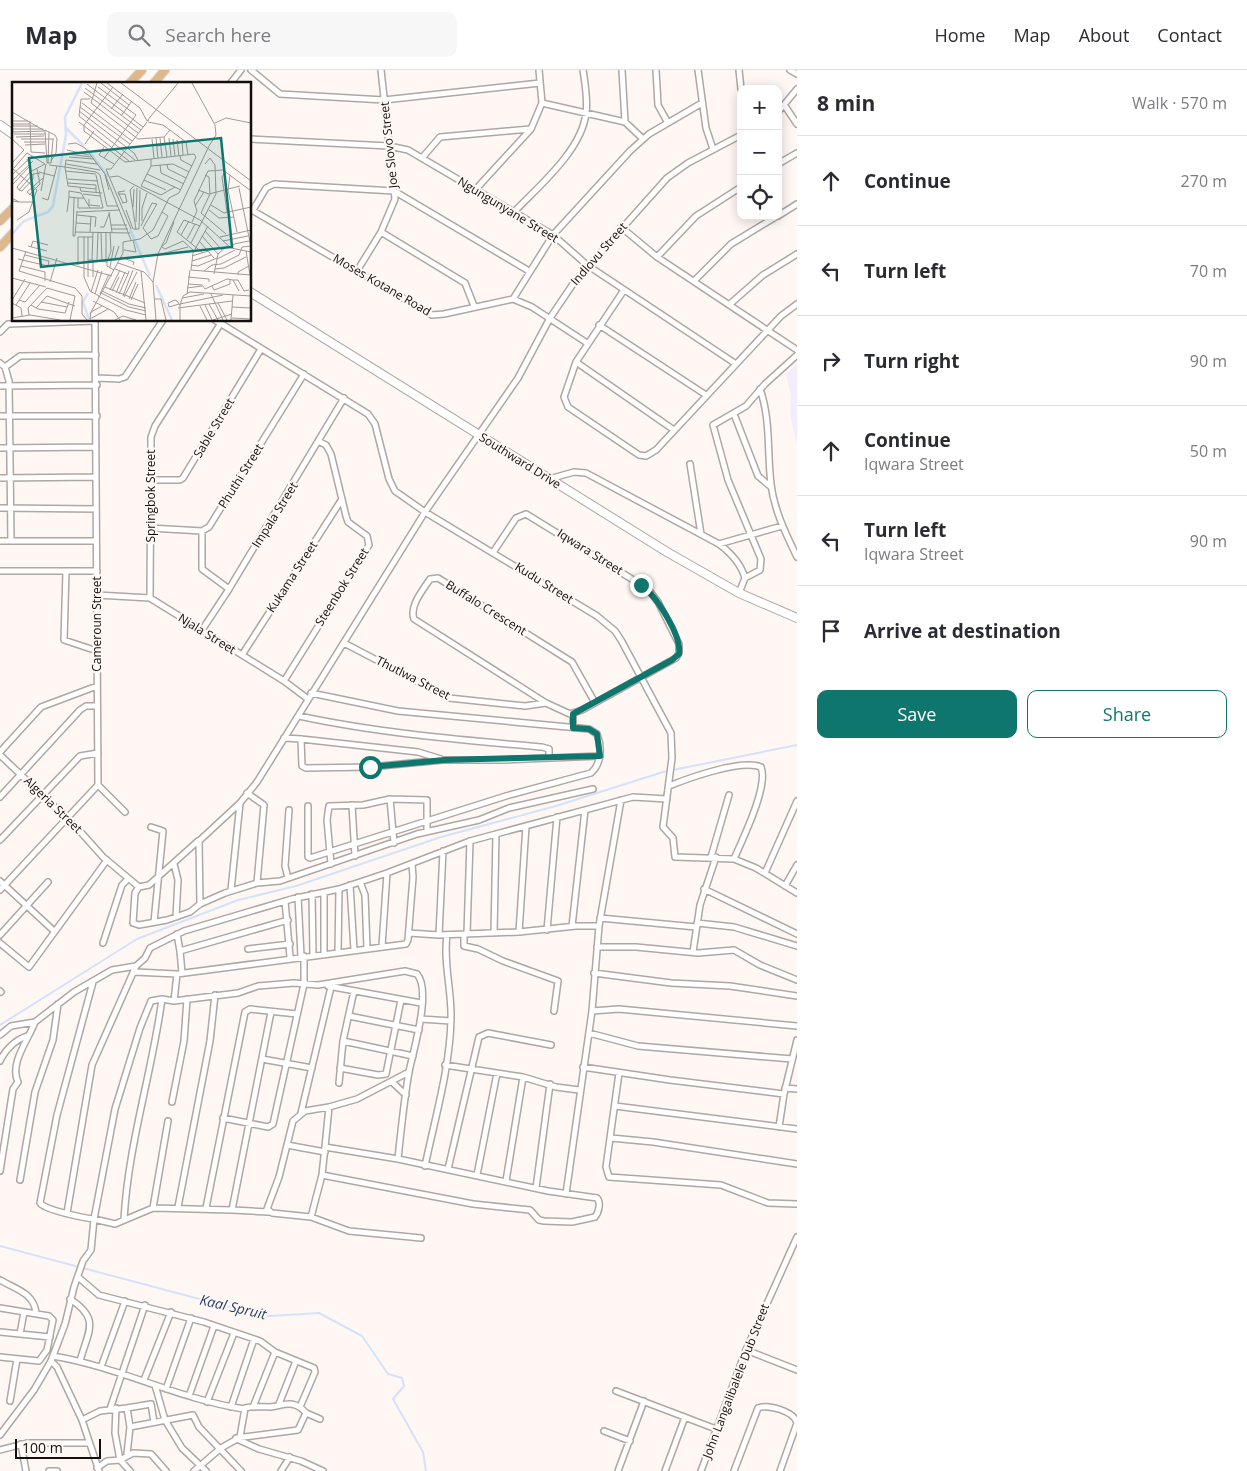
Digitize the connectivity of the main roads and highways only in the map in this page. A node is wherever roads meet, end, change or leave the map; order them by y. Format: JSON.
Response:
{"nodes":[{"id":1,"x":142,"y":70,"type":"edge"},
{"id":2,"x":166,"y":70,"type":"edge"},
{"id":3,"x":131,"y":82,"type":"edge"},
{"id":4,"x":155,"y":82,"type":"edge"},
{"id":5,"x":0,"y":124,"type":"edge"},
{"id":6,"x":12,"y":133,"type":"edge"},
{"id":7,"x":12,"y":209,"type":"edge"},
{"id":8,"x":0,"y":221,"type":"edge"},
{"id":9,"x":12,"y":234,"type":"edge"},
{"id":10,"x":0,"y":247,"type":"edge"},
{"id":11,"x":251,"y":293,"type":"edge"},
{"id":12,"x":797,"y":617,"type":"edge"}],
"edges":[{"from":1,"to":3,"type":"main road"},
{"from":2,"to":4,"type":"main road"},
{"from":5,"to":6,"type":"main road"},
{"from":7,"to":8,"type":"main road"},
{"from":9,"to":10,"type":"main road"},
{"from":11,"to":12,"type":"main road","name":"Southward Drive"}]}
